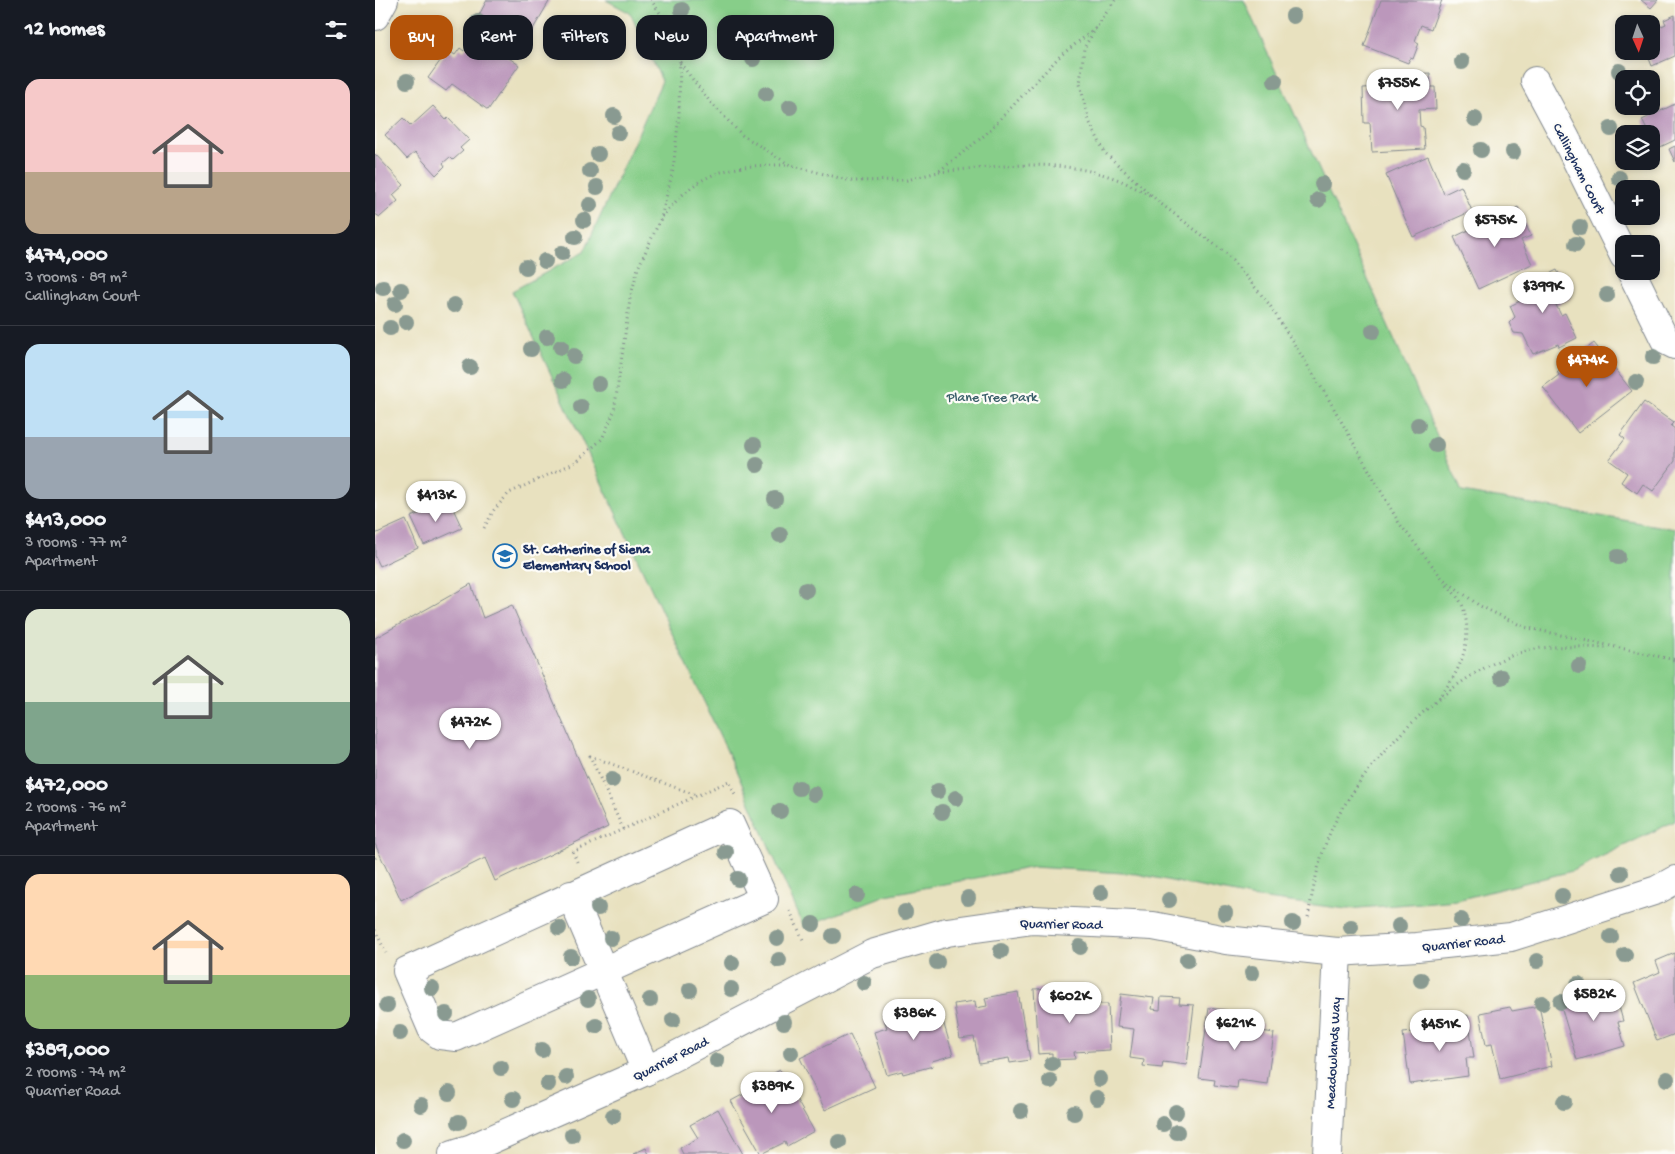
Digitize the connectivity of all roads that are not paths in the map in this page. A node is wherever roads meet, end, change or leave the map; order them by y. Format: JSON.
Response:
{"nodes":[{"id":1,"x":384,"y":0,"type":"edge"},
{"id":2,"x":375,"y":16,"type":"edge"},
{"id":3,"x":1535,"y":81,"type":"dead end"},
{"id":4,"x":1615,"y":238,"type":"edge"},
{"id":5,"x":1635,"y":280,"type":"edge"},
{"id":6,"x":1675,"y":345,"type":"edge"},
{"id":7,"x":1675,"y":880,"type":"edge"},
{"id":8,"x":571,"y":895,"type":"junction"},
{"id":9,"x":1337,"y":952,"type":"junction"},
{"id":10,"x":604,"y":971,"type":"junction"},
{"id":11,"x":647,"y":1071,"type":"junction"},
{"id":12,"x":453,"y":1154,"type":"edge"},
{"id":13,"x":1327,"y":1154,"type":"edge"}],
"edges":[{"from":1,"to":2,"type":"street"},
{"from":3,"to":4,"type":"street","name":"Callingham Court"},
{"from":5,"to":6,"type":"street"},
{"from":7,"to":9,"type":"street","name":"Quarrier Road"},
{"from":8,"to":10,"type":"street"},
{"from":8,"to":10,"type":"street"},
{"from":8,"to":10,"type":"street"},
{"from":9,"to":11,"type":"street","name":"Quarrier Road"},
{"from":9,"to":13,"type":"street","name":"Meadowlands Way"},
{"from":10,"to":11,"type":"street"},
{"from":11,"to":12,"type":"street","name":"Quarrier Road"}]}
